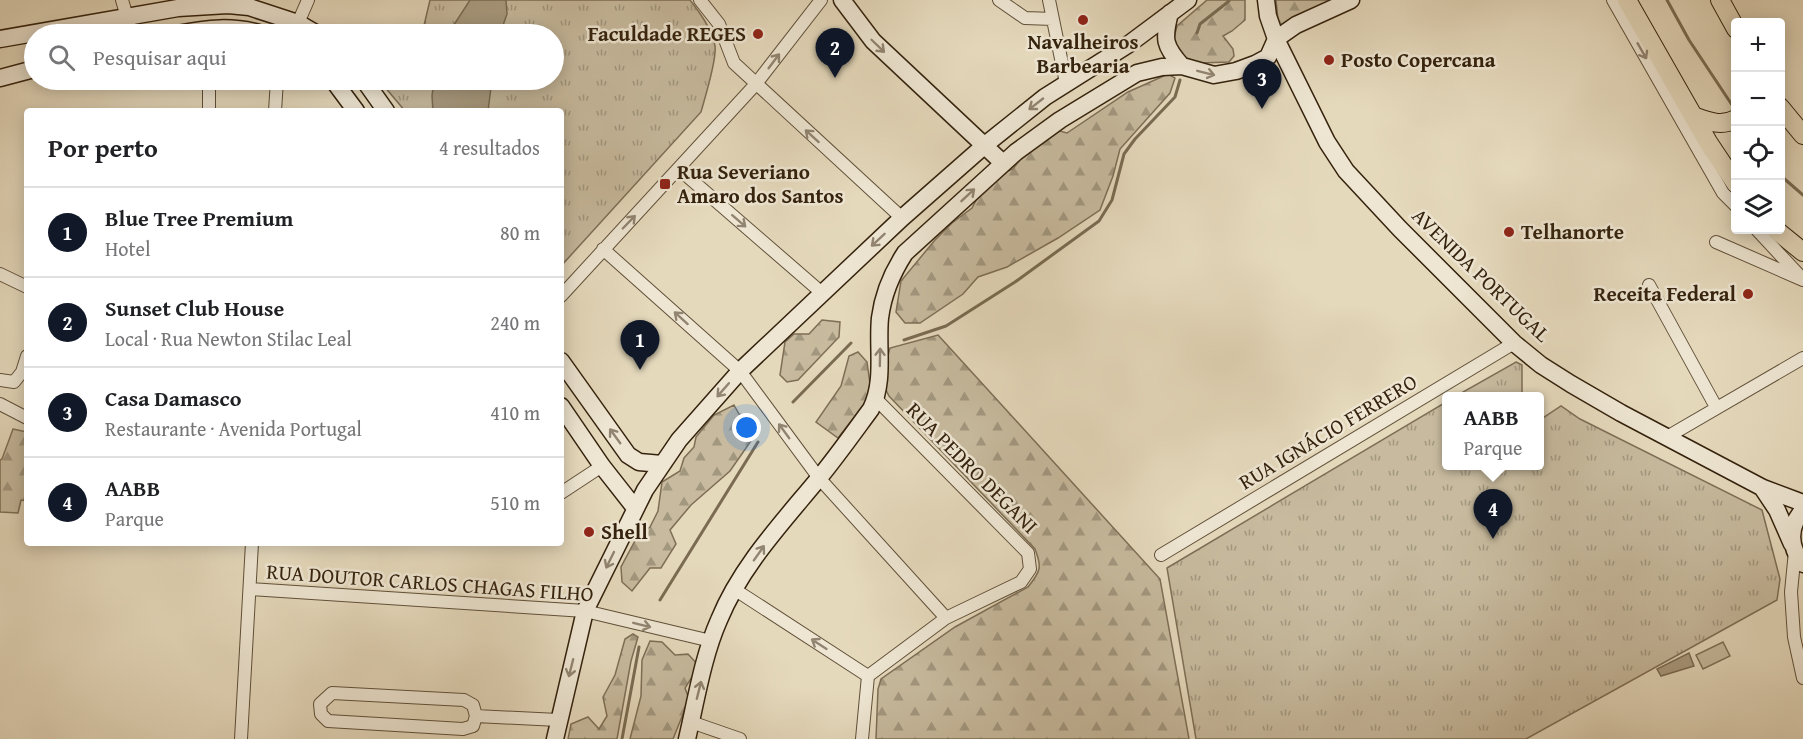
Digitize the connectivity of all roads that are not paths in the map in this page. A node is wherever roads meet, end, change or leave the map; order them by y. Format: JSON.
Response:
{"nodes":[{"id":1,"x":308,"y":0,"type":"edge"},
{"id":2,"x":700,"y":0,"type":"edge"},
{"id":3,"x":820,"y":0,"type":"edge"},
{"id":4,"x":842,"y":0,"type":"edge"},
{"id":5,"x":999,"y":0,"type":"edge"},
{"id":6,"x":1049,"y":0,"type":"edge"},
{"id":7,"x":1188,"y":0,"type":"edge"},
{"id":8,"x":1266,"y":0,"type":"edge"},
{"id":9,"x":1351,"y":0,"type":"edge"},
{"id":10,"x":1720,"y":0,"type":"edge"},
{"id":11,"x":1620,"y":3,"type":"edge"},
{"id":12,"x":125,"y":8,"type":"edge"},
{"id":13,"x":1170,"y":14,"type":"junction"},
{"id":14,"x":1053,"y":19,"type":"junction"},
{"id":15,"x":1731,"y":20,"type":"edge"},
{"id":16,"x":60,"y":24,"type":"edge"},
{"id":17,"x":129,"y":24,"type":"edge"},
{"id":18,"x":284,"y":24,"type":"edge"},
{"id":19,"x":296,"y":24,"type":"edge"},
{"id":20,"x":24,"y":33,"type":"edge"},
{"id":21,"x":0,"y":39,"type":"edge"},
{"id":22,"x":1276,"y":39,"type":"junction"},
{"id":23,"x":1182,"y":66,"type":"junction"},
{"id":24,"x":24,"y":72,"type":"edge"},
{"id":25,"x":0,"y":78,"type":"edge"},
{"id":26,"x":1066,"y":83,"type":"junction"},
{"id":27,"x":755,"y":85,"type":"junction"},
{"id":28,"x":209,"y":90,"type":"edge"},
{"id":29,"x":276,"y":90,"type":"edge"},
{"id":30,"x":340,"y":90,"type":"edge"},
{"id":31,"x":371,"y":90,"type":"edge"},
{"id":32,"x":209,"y":108,"type":"edge"},
{"id":33,"x":275,"y":108,"type":"edge"},
{"id":34,"x":354,"y":108,"type":"edge"},
{"id":35,"x":384,"y":108,"type":"edge"},
{"id":36,"x":1785,"y":113,"type":"edge"},
{"id":37,"x":1693,"y":116,"type":"junction"},
{"id":38,"x":1060,"y":120,"type":"junction"},
{"id":39,"x":1731,"y":121,"type":"edge"},
{"id":40,"x":1803,"y":135,"type":"edge"},
{"id":41,"x":984,"y":145,"type":"junction"},
{"id":42,"x":1003,"y":164,"type":"junction"},
{"id":43,"x":679,"y":169,"type":"junction"},
{"id":44,"x":1733,"y":180,"type":"edge"},
{"id":45,"x":1731,"y":201,"type":"edge"},
{"id":46,"x":902,"y":218,"type":"junction"},
{"id":47,"x":1761,"y":234,"type":"edge"},
{"id":48,"x":1781,"y":234,"type":"edge"},
{"id":49,"x":1716,"y":242,"type":"dead end"},
{"id":50,"x":603,"y":249,"type":"junction"},
{"id":51,"x":1803,"y":252,"type":"edge"},
{"id":52,"x":0,"y":274,"type":"edge"},
{"id":53,"x":1803,"y":280,"type":"edge"},
{"id":54,"x":1649,"y":285,"type":"dead end"},
{"id":55,"x":24,"y":286,"type":"edge"},
{"id":56,"x":564,"y":293,"type":"edge"},
{"id":57,"x":822,"y":293,"type":"junction"},
{"id":58,"x":1514,"y":343,"type":"junction"},
{"id":59,"x":1803,"y":358,"type":"edge"},
{"id":60,"x":564,"y":365,"type":"edge"},
{"id":61,"x":24,"y":366,"type":"edge"},
{"id":62,"x":740,"y":371,"type":"junction"},
{"id":63,"x":0,"y":380,"type":"edge"},
{"id":64,"x":876,"y":399,"type":"junction"},
{"id":65,"x":0,"y":404,"type":"edge"},
{"id":66,"x":1716,"y":407,"type":"junction"},
{"id":67,"x":564,"y":410,"type":"edge"},
{"id":68,"x":24,"y":416,"type":"edge"},
{"id":69,"x":1666,"y":438,"type":"junction"},
{"id":70,"x":662,"y":464,"type":"junction"},
{"id":71,"x":602,"y":466,"type":"junction"},
{"id":72,"x":819,"y":478,"type":"junction"},
{"id":73,"x":1763,"y":488,"type":"junction"},
{"id":74,"x":564,"y":492,"type":"edge"},
{"id":75,"x":1803,"y":503,"type":"edge"},
{"id":76,"x":635,"y":508,"type":"junction"},
{"id":77,"x":1803,"y":510,"type":"edge"},
{"id":78,"x":252,"y":546,"type":"edge"},
{"id":79,"x":1797,"y":553,"type":"edge"},
{"id":80,"x":1161,"y":555,"type":"dead end"},
{"id":81,"x":251,"y":589,"type":"junction"},
{"id":82,"x":734,"y":589,"type":"junction"},
{"id":83,"x":585,"y":611,"type":"junction"},
{"id":84,"x":946,"y":618,"type":"junction"},
{"id":85,"x":1803,"y":618,"type":"edge"},
{"id":86,"x":1794,"y":637,"type":"junction"},
{"id":87,"x":711,"y":641,"type":"junction"},
{"id":88,"x":868,"y":676,"type":"junction"},
{"id":89,"x":1803,"y":678,"type":"edge"},
{"id":90,"x":476,"y":716,"type":"junction"},
{"id":91,"x":558,"y":720,"type":"junction"},
{"id":92,"x":691,"y":722,"type":"junction"},
{"id":93,"x":242,"y":739,"type":"edge"},
{"id":94,"x":555,"y":739,"type":"edge"},
{"id":95,"x":687,"y":739,"type":"edge"},
{"id":96,"x":740,"y":739,"type":"edge"},
{"id":97,"x":862,"y":739,"type":"edge"}],
"edges":[{"from":1,"to":19,"type":"street"},
{"from":2,"to":27,"type":"street"},
{"from":27,"to":3,"type":"street","one_way":true},
{"from":4,"to":41,"type":"main road","one_way":true},
{"from":5,"to":14,"type":"street"},
{"from":6,"to":14,"type":"street"},
{"from":7,"to":13,"type":"main road"},
{"from":8,"to":22,"type":"main road","name":"AVENIDA PORTUGAL"},
{"from":9,"to":22,"type":"main road"},
{"from":10,"to":15,"type":"main road"},
{"from":11,"to":37,"type":"main road"},
{"from":11,"to":45,"type":"street","one_way":true},
{"from":12,"to":16,"type":"main road"},
{"from":12,"to":17,"type":"street"},
{"from":12,"to":18,"type":"main road"},
{"from":13,"to":23,"type":"main road"},
{"from":13,"to":26,"type":"main road"},
{"from":14,"to":26,"type":"street"},
{"from":20,"to":21,"type":"main road"},
{"from":23,"to":22,"type":"main road","one_way":true},
{"from":22,"to":58,"type":"main road","name":"AVENIDA PORTUGAL"},
{"from":23,"to":38,"type":"main road"},
{"from":24,"to":25,"type":"main road"},
{"from":26,"to":38,"type":"main road"},
{"from":26,"to":41,"type":"main road","one_way":true},
{"from":27,"to":43,"type":"street"},
{"from":46,"to":27,"type":"street","one_way":true},
{"from":28,"to":32,"type":"street"},
{"from":29,"to":33,"type":"street"},
{"from":30,"to":34,"type":"main road"},
{"from":31,"to":35,"type":"main road"},
{"from":36,"to":40,"type":"main road"},
{"from":37,"to":39,"type":"main road"},
{"from":37,"to":44,"type":"main road"},
{"from":38,"to":42,"type":"main road"},
{"from":41,"to":42,"type":"main road"},
{"from":41,"to":46,"type":"main road"},
{"from":64,"to":42,"type":"main road","one_way":true},
{"from":50,"to":43,"type":"street","one_way":true},
{"from":43,"to":57,"type":"street","one_way":true},
{"from":46,"to":57,"type":"main road","one_way":true},
{"from":47,"to":53,"type":"street"},
{"from":48,"to":51,"type":"main road"},
{"from":49,"to":53,"type":"street"},
{"from":50,"to":56,"type":"street"},
{"from":62,"to":50,"type":"street","one_way":true},
{"from":52,"to":55,"type":"street"},
{"from":54,"to":66,"type":"street"},
{"from":57,"to":62,"type":"main road"},
{"from":58,"to":69,"type":"main road","name":"AVENIDA PORTUGAL"},
{"from":58,"to":80,"type":"street","name":"RUA IGNÁCIO FERRERO"},
{"from":59,"to":66,"type":"street"},
{"from":70,"to":60,"type":"main road","one_way":true},
{"from":61,"to":63,"type":"street"},
{"from":62,"to":70,"type":"main road","one_way":true},
{"from":72,"to":62,"type":"street","one_way":true},
{"from":64,"to":72,"type":"main road"},
{"from":64,"to":84,"type":"street","name":"RUA PEDRO DEGANI"},
{"from":65,"to":68,"type":"street"},
{"from":66,"to":69,"type":"street"},
{"from":67,"to":71,"type":"main road"},
{"from":69,"to":73,"type":"main road","name":"AVENIDA PORTUGAL"},
{"from":70,"to":76,"type":"main road"},
{"from":71,"to":74,"type":"street"},
{"from":71,"to":76,"type":"main road"},
{"from":82,"to":72,"type":"main road","one_way":true},
{"from":72,"to":84,"type":"street"},
{"from":73,"to":75,"type":"main road","name":"AVENIDA PORTUGAL"},
{"from":73,"to":79,"type":"main road","name":"AVENIDA PORTUGAL"},
{"from":76,"to":83,"type":"main road","one_way":true},
{"from":77,"to":79,"type":"main road"},
{"from":78,"to":81,"type":"street"},
{"from":79,"to":86,"type":"street"},
{"from":81,"to":83,"type":"street","name":"RUA DOUTOR CARLOS CHAGAS FILHO"},
{"from":81,"to":93,"type":"street"},
{"from":82,"to":87,"type":"main road"},
{"from":88,"to":82,"type":"street","one_way":true},
{"from":83,"to":87,"type":"street","name":"RUA DOUTOR CARLOS CHAGAS FILHO","one_way":true},
{"from":83,"to":91,"type":"main road","one_way":true},
{"from":84,"to":88,"type":"street"},
{"from":85,"to":86,"type":"street"},
{"from":86,"to":89,"type":"street"},
{"from":92,"to":87,"type":"main road","one_way":true},
{"from":88,"to":97,"type":"street"},
{"from":90,"to":90,"type":"street"},
{"from":90,"to":91,"type":"street"},
{"from":91,"to":94,"type":"main road"},
{"from":92,"to":95,"type":"main road"},
{"from":92,"to":96,"type":"street"}]}
